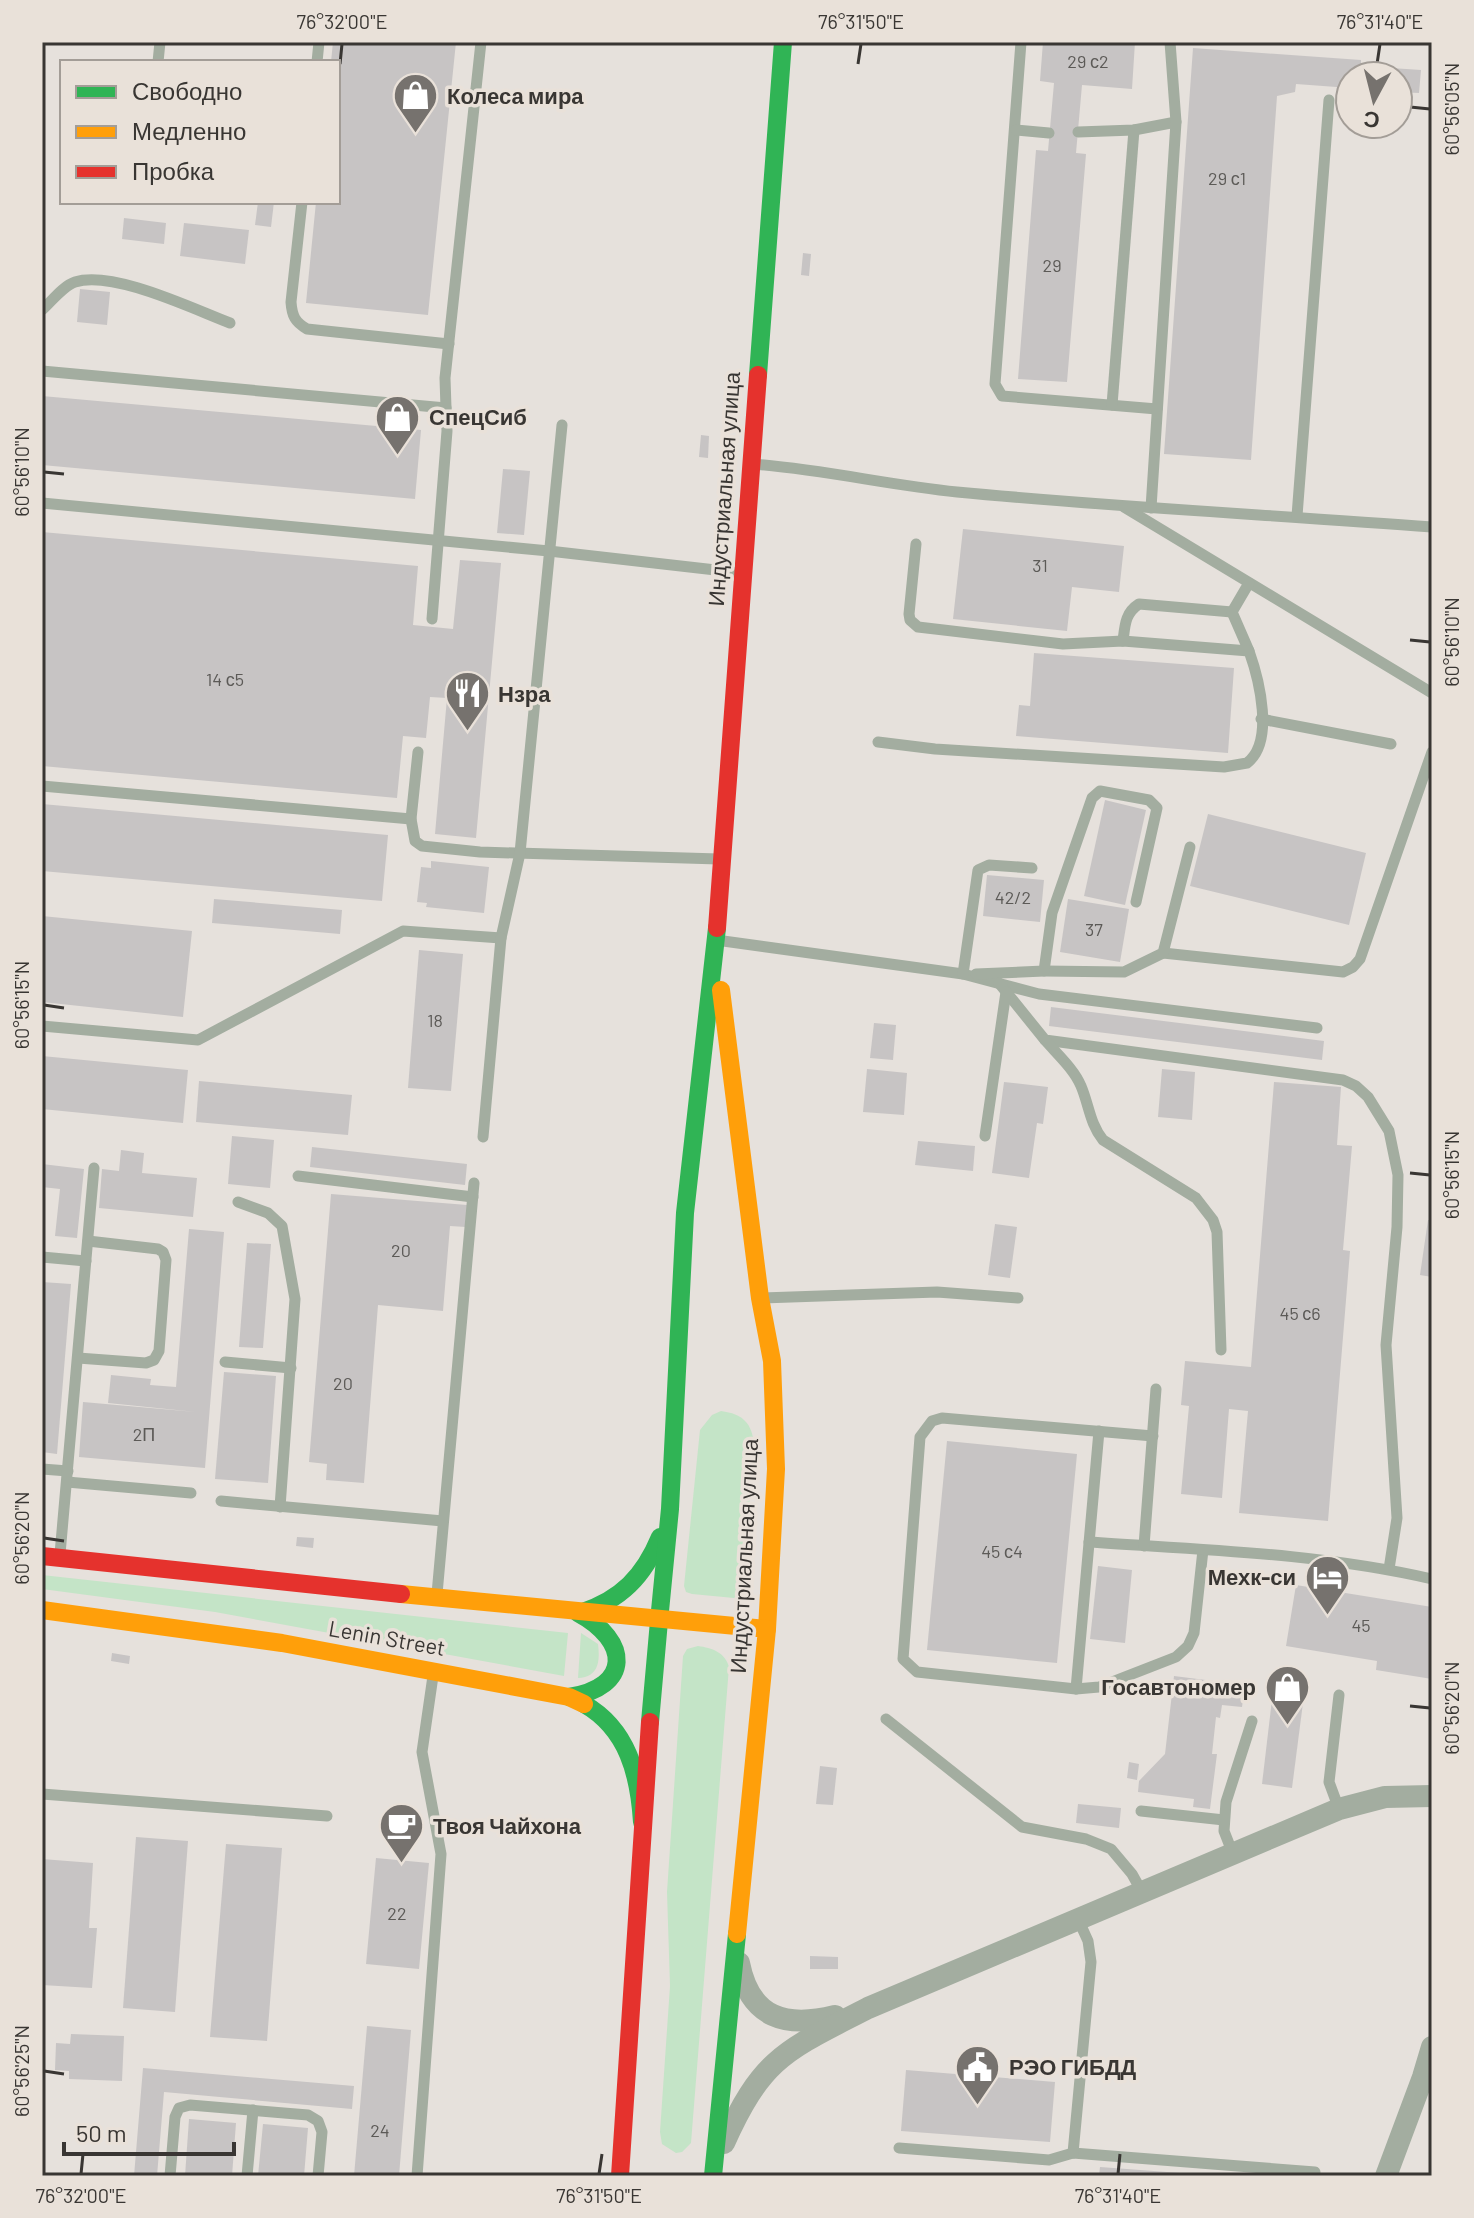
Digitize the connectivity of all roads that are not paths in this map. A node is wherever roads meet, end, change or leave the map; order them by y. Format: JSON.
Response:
{"nodes":[{"id":1,"x":481,"y":42,"type":"edge"},
{"id":2,"x":783,"y":42,"type":"edge"},
{"id":3,"x":1021,"y":42,"type":"edge"},
{"id":4,"x":1170,"y":42,"type":"edge"},
{"id":5,"x":1329,"y":100,"type":"dead end"},
{"id":6,"x":1176,"y":122,"type":"junction"},
{"id":7,"x":1016,"y":130,"type":"junction"},
{"id":8,"x":1134,"y":130,"type":"junction"},
{"id":9,"x":1078,"y":132,"type":"dead end"},
{"id":10,"x":1049,"y":133,"type":"dead end"},
{"id":11,"x":302,"y":204,"type":"edge"},
{"id":12,"x":42,"y":310,"type":"edge"},
{"id":13,"x":230,"y":323,"type":"dead end"},
{"id":14,"x":449,"y":344,"type":"junction"},
{"id":15,"x":42,"y":371,"type":"edge"},
{"id":16,"x":1112,"y":405,"type":"junction"},
{"id":17,"x":446,"y":408,"type":"junction"},
{"id":18,"x":1157,"y":409,"type":"junction"},
{"id":19,"x":562,"y":425,"type":"dead end"},
{"id":20,"x":749,"y":464,"type":"junction"},
{"id":21,"x":42,"y":503,"type":"edge"},
{"id":22,"x":1122,"y":506,"type":"junction"},
{"id":23,"x":1151,"y":508,"type":"junction"},
{"id":24,"x":1297,"y":516,"type":"junction"},
{"id":25,"x":1432,"y":527,"type":"edge"},
{"id":26,"x":439,"y":540,"type":"junction"},
{"id":27,"x":916,"y":544,"type":"dead end"},
{"id":28,"x":549,"y":551,"type":"junction"},
{"id":29,"x":742,"y":573,"type":"junction"},
{"id":30,"x":1249,"y":583,"type":"junction"},
{"id":31,"x":1232,"y":612,"type":"junction"},
{"id":32,"x":432,"y":619,"type":"dead end"},
{"id":33,"x":1123,"y":641,"type":"junction"},
{"id":34,"x":1249,"y":651,"type":"junction"},
{"id":35,"x":1432,"y":693,"type":"edge"},
{"id":36,"x":1261,"y":719,"type":"junction"},
{"id":37,"x":878,"y":742,"type":"dead end"},
{"id":38,"x":1391,"y":744,"type":"dead end"},
{"id":39,"x":418,"y":752,"type":"dead end"},
{"id":40,"x":1432,"y":752,"type":"edge"},
{"id":41,"x":42,"y":786,"type":"edge"},
{"id":42,"x":411,"y":819,"type":"junction"},
{"id":43,"x":1190,"y":847,"type":"dead end"},
{"id":44,"x":520,"y":853,"type":"junction"},
{"id":45,"x":722,"y":859,"type":"junction"},
{"id":46,"x":1032,"y":868,"type":"dead end"},
{"id":47,"x":1136,"y":902,"type":"dead end"},
{"id":48,"x":501,"y":938,"type":"junction"},
{"id":49,"x":716,"y":940,"type":"junction"},
{"id":50,"x":1163,"y":953,"type":"junction"},
{"id":51,"x":1044,"y":971,"type":"junction"},
{"id":52,"x":963,"y":974,"type":"junction"},
{"id":53,"x":1002,"y":988,"type":"junction"},
{"id":54,"x":42,"y":1026,"type":"edge"},
{"id":55,"x":1317,"y":1028,"type":"dead end"},
{"id":56,"x":1045,"y":1040,"type":"junction"},
{"id":57,"x":985,"y":1136,"type":"dead end"},
{"id":58,"x":483,"y":1137,"type":"dead end"},
{"id":59,"x":94,"y":1168,"type":"dead end"},
{"id":60,"x":298,"y":1176,"type":"dead end"},
{"id":61,"x":474,"y":1183,"type":"dead end"},
{"id":62,"x":473,"y":1197,"type":"junction"},
{"id":63,"x":238,"y":1202,"type":"dead end"},
{"id":64,"x":88,"y":1241,"type":"junction"},
{"id":65,"x":42,"y":1257,"type":"edge"},
{"id":66,"x":86,"y":1261,"type":"junction"},
{"id":67,"x":760,"y":1298,"type":"junction"},
{"id":68,"x":1018,"y":1298,"type":"dead end"},
{"id":69,"x":1221,"y":1350,"type":"dead end"},
{"id":70,"x":78,"y":1358,"type":"junction"},
{"id":71,"x":225,"y":1362,"type":"dead end"},
{"id":72,"x":291,"y":1368,"type":"junction"},
{"id":73,"x":1156,"y":1389,"type":"dead end"},
{"id":74,"x":1099,"y":1431,"type":"junction"},
{"id":75,"x":1153,"y":1436,"type":"junction"},
{"id":76,"x":42,"y":1469,"type":"edge"},
{"id":77,"x":67,"y":1477,"type":"junction"},
{"id":78,"x":191,"y":1493,"type":"dead end"},
{"id":79,"x":221,"y":1501,"type":"dead end"},
{"id":80,"x":280,"y":1507,"type":"junction"},
{"id":81,"x":670,"y":1509,"type":"junction"},
{"id":82,"x":443,"y":1521,"type":"junction"},
{"id":83,"x":1089,"y":1542,"type":"junction"},
{"id":84,"x":1144,"y":1546,"type":"junction"},
{"id":85,"x":1203,"y":1550,"type":"junction"},
{"id":86,"x":51,"y":1557,"type":"edge"},
{"id":87,"x":1389,"y":1569,"type":"junction"},
{"id":88,"x":1432,"y":1579,"type":"edge"},
{"id":89,"x":437,"y":1598,"type":"junction"},
{"id":90,"x":42,"y":1610,"type":"edge"},
{"id":91,"x":578,"y":1613,"type":"junction"},
{"id":92,"x":659,"y":1621,"type":"junction"},
{"id":93,"x":767,"y":1629,"type":"junction"},
{"id":94,"x":434,"y":1671,"type":"junction"},
{"id":95,"x":1076,"y":1689,"type":"junction"},
{"id":96,"x":1339,"y":1695,"type":"dead end"},
{"id":97,"x":569,"y":1697,"type":"junction"},
{"id":98,"x":886,"y":1719,"type":"dead end"},
{"id":99,"x":1252,"y":1721,"type":"dead end"},
{"id":100,"x":42,"y":1794,"type":"edge"},
{"id":101,"x":1432,"y":1796,"type":"edge"},
{"id":102,"x":1339,"y":1809,"type":"junction"},
{"id":103,"x":1141,"y":1811,"type":"dead end"},
{"id":104,"x":327,"y":1816,"type":"dead end"},
{"id":105,"x":1224,"y":1820,"type":"junction"},
{"id":106,"x":642,"y":1822,"type":"junction"},
{"id":107,"x":1233,"y":1854,"type":"junction"},
{"id":108,"x":1142,"y":1892,"type":"junction"},
{"id":109,"x":1078,"y":1919,"type":"junction"},
{"id":110,"x":736,"y":1949,"type":"junction"},
{"id":111,"x":868,"y":2008,"type":"junction"},
{"id":112,"x":1432,"y":2047,"type":"edge"},
{"id":113,"x":253,"y":2110,"type":"junction"},
{"id":114,"x":899,"y":2148,"type":"dead end"},
{"id":115,"x":1073,"y":2153,"type":"junction"},
{"id":116,"x":1315,"y":2172,"type":"dead end"},
{"id":117,"x":629,"y":2173,"type":"edge"},
{"id":118,"x":710,"y":2173,"type":"edge"},
{"id":119,"x":170,"y":2176,"type":"edge"},
{"id":120,"x":247,"y":2176,"type":"edge"},
{"id":121,"x":318,"y":2176,"type":"edge"},
{"id":122,"x":417,"y":2176,"type":"edge"},
{"id":123,"x":1386,"y":2176,"type":"edge"}],
"edges":[{"from":1,"to":14,"type":"lane"},
{"from":2,"to":20,"type":"main road","name":"Индустриальная улица"},
{"from":3,"to":7,"type":"lane"},
{"from":4,"to":6,"type":"lane"},
{"from":5,"to":24,"type":"lane"},
{"from":6,"to":8,"type":"lane"},
{"from":6,"to":18,"type":"lane"},
{"from":7,"to":10,"type":"lane"},
{"from":7,"to":16,"type":"lane"},
{"from":8,"to":9,"type":"lane"},
{"from":8,"to":16,"type":"lane"},
{"from":11,"to":14,"type":"lane"},
{"from":12,"to":13,"type":"lane"},
{"from":14,"to":17,"type":"lane"},
{"from":15,"to":17,"type":"lane"},
{"from":16,"to":18,"type":"lane"},
{"from":17,"to":26,"type":"lane"},
{"from":18,"to":23,"type":"lane"},
{"from":19,"to":28,"type":"lane"},
{"from":20,"to":22,"type":"lane"},
{"from":20,"to":29,"type":"main road","name":"Индустриальная улица"},
{"from":21,"to":26,"type":"lane"},
{"from":22,"to":23,"type":"lane"},
{"from":22,"to":30,"type":"lane"},
{"from":23,"to":24,"type":"lane"},
{"from":24,"to":25,"type":"lane"},
{"from":26,"to":28,"type":"lane"},
{"from":26,"to":32,"type":"lane"},
{"from":27,"to":33,"type":"lane"},
{"from":28,"to":29,"type":"lane"},
{"from":28,"to":44,"type":"lane"},
{"from":29,"to":45,"type":"main road","name":"Индустриальная улица"},
{"from":30,"to":31,"type":"lane"},
{"from":30,"to":35,"type":"lane"},
{"from":31,"to":33,"type":"lane"},
{"from":31,"to":34,"type":"lane"},
{"from":33,"to":34,"type":"lane"},
{"from":34,"to":36,"type":"lane"},
{"from":36,"to":37,"type":"lane"},
{"from":36,"to":38,"type":"lane"},
{"from":39,"to":42,"type":"lane"},
{"from":40,"to":50,"type":"lane"},
{"from":41,"to":42,"type":"lane"},
{"from":42,"to":44,"type":"lane"},
{"from":43,"to":50,"type":"lane"},
{"from":44,"to":45,"type":"lane"},
{"from":44,"to":48,"type":"lane"},
{"from":45,"to":49,"type":"main road","name":"Индустриальная улица"},
{"from":46,"to":52,"type":"lane"},
{"from":47,"to":51,"type":"lane"},
{"from":48,"to":54,"type":"lane"},
{"from":48,"to":58,"type":"lane"},
{"from":49,"to":52,"type":"lane"},
{"from":49,"to":67,"type":"main road","name":"Индустриальная улица"},
{"from":49,"to":81,"type":"main road","name":"Индустриальная улица"},
{"from":50,"to":51,"type":"lane"},
{"from":51,"to":52,"type":"lane"},
{"from":52,"to":53,"type":"lane"},
{"from":53,"to":55,"type":"lane"},
{"from":53,"to":56,"type":"lane"},
{"from":53,"to":57,"type":"lane"},
{"from":56,"to":69,"type":"lane"},
{"from":56,"to":87,"type":"lane"},
{"from":59,"to":64,"type":"lane"},
{"from":60,"to":62,"type":"lane"},
{"from":61,"to":62,"type":"lane"},
{"from":62,"to":82,"type":"lane"},
{"from":63,"to":72,"type":"lane"},
{"from":64,"to":66,"type":"lane"},
{"from":64,"to":70,"type":"lane"},
{"from":65,"to":66,"type":"lane"},
{"from":66,"to":70,"type":"lane"},
{"from":67,"to":68,"type":"lane"},
{"from":67,"to":93,"type":"main road","name":"Индустриальная улица"},
{"from":70,"to":77,"type":"lane"},
{"from":71,"to":72,"type":"lane"},
{"from":72,"to":80,"type":"lane"},
{"from":73,"to":75,"type":"lane"},
{"from":74,"to":75,"type":"lane"},
{"from":74,"to":83,"type":"lane"},
{"from":74,"to":95,"type":"lane"},
{"from":75,"to":84,"type":"lane"},
{"from":76,"to":77,"type":"lane"},
{"from":77,"to":78,"type":"lane"},
{"from":77,"to":86,"type":"lane"},
{"from":79,"to":80,"type":"lane"},
{"from":80,"to":82,"type":"lane"},
{"from":81,"to":91,"type":"main road"},
{"from":81,"to":92,"type":"main road","name":"Индустриальная улица"},
{"from":82,"to":89,"type":"lane"},
{"from":83,"to":84,"type":"lane"},
{"from":83,"to":95,"type":"lane"},
{"from":84,"to":85,"type":"lane"},
{"from":85,"to":87,"type":"lane"},
{"from":85,"to":95,"type":"lane"},
{"from":86,"to":89,"type":"main road","name":"Lenin Street"},
{"from":87,"to":88,"type":"lane"},
{"from":89,"to":91,"type":"main road","name":"Lenin Street"},
{"from":90,"to":94,"type":"main road","name":"Lenin Street"},
{"from":91,"to":92,"type":"main road","name":"Lenin Street"},
{"from":91,"to":97,"type":"main road"},
{"from":92,"to":93,"type":"main road","name":"Lenin Street"},
{"from":92,"to":106,"type":"main road","name":"Индустриальная улица"},
{"from":93,"to":110,"type":"main road","name":"Индустриальная улица"},
{"from":94,"to":97,"type":"main road","name":"Lenin Street"},
{"from":94,"to":122,"type":"lane"},
{"from":96,"to":102,"type":"lane"},
{"from":97,"to":106,"type":"main road","name":"Lenin Street"},
{"from":98,"to":108,"type":"lane"},
{"from":99,"to":105,"type":"lane"},
{"from":100,"to":104,"type":"lane"},
{"from":101,"to":102,"type":"street"},
{"from":102,"to":107,"type":"street"},
{"from":103,"to":105,"type":"lane"},
{"from":105,"to":107,"type":"lane"},
{"from":106,"to":117,"type":"main road","name":"Индустриальная улица"},
{"from":107,"to":108,"type":"street"},
{"from":108,"to":109,"type":"street"},
{"from":109,"to":111,"type":"street"},
{"from":109,"to":115,"type":"lane"},
{"from":110,"to":111,"type":"street"},
{"from":110,"to":118,"type":"main road","name":"Индустриальная улица"},
{"from":111,"to":118,"type":"street"},
{"from":112,"to":123,"type":"street"},
{"from":113,"to":119,"type":"lane"},
{"from":113,"to":120,"type":"lane"},
{"from":113,"to":121,"type":"lane"},
{"from":114,"to":115,"type":"lane"},
{"from":115,"to":116,"type":"lane"}]}
